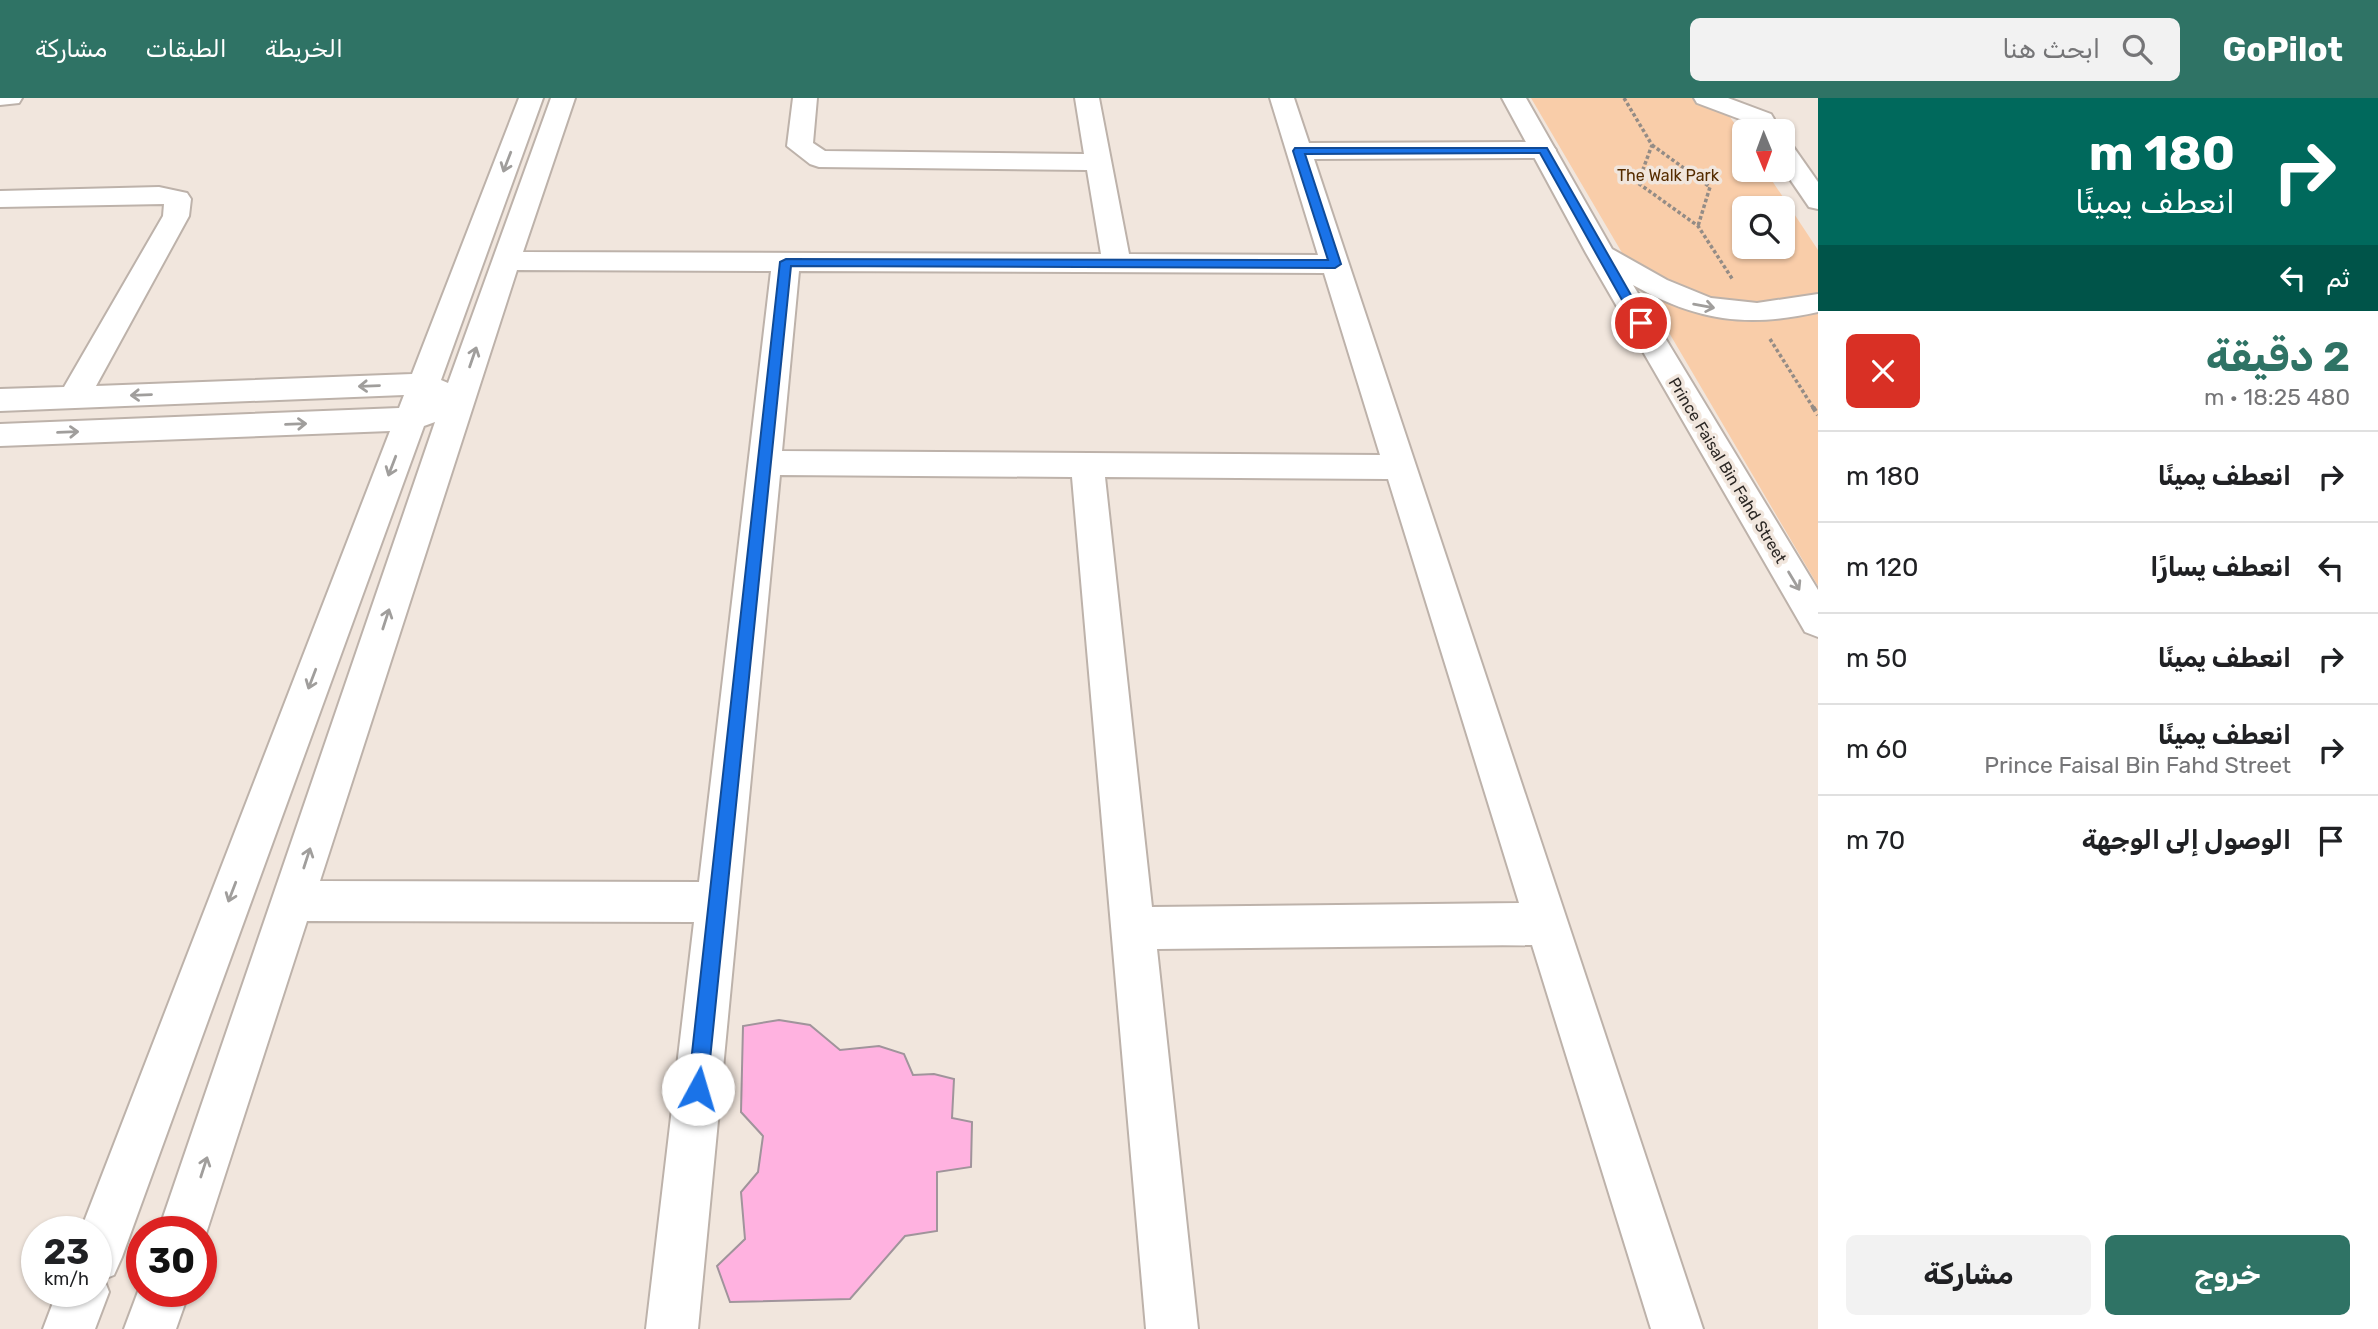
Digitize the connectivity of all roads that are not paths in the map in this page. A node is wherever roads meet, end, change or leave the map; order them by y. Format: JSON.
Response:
{"nodes":[{"id":1,"x":0,"y":98,"type":"edge"},
{"id":2,"x":10,"y":98,"type":"edge"},
{"id":3,"x":531,"y":98,"type":"edge"},
{"id":4,"x":563,"y":98,"type":"edge"},
{"id":5,"x":805,"y":98,"type":"edge"},
{"id":6,"x":1087,"y":98,"type":"edge"},
{"id":7,"x":1282,"y":98,"type":"edge"},
{"id":8,"x":1706,"y":98,"type":"edge"},
{"id":9,"x":1528,"y":106,"type":"edge"},
{"id":10,"x":1760,"y":116,"type":"edge"},
{"id":11,"x":1543,"y":150,"type":"junction"},
{"id":12,"x":1299,"y":151,"type":"junction"},
{"id":13,"x":1098,"y":162,"type":"junction"},
{"id":14,"x":1808,"y":173,"type":"edge"},
{"id":15,"x":0,"y":199,"type":"edge"},
{"id":16,"x":1818,"y":201,"type":"edge"},
{"id":17,"x":1600,"y":253,"type":"junction"},
{"id":18,"x":505,"y":261,"type":"junction"},
{"id":19,"x":786,"y":262,"type":"junction"},
{"id":20,"x":1117,"y":264,"type":"junction"},
{"id":21,"x":1335,"y":264,"type":"junction"},
{"id":22,"x":1818,"y":303,"type":"edge"},
{"id":23,"x":423,"y":384,"type":"junction"},
{"id":24,"x":74,"y":397,"type":"junction"},
{"id":25,"x":0,"y":400,"type":"edge"},
{"id":26,"x":457,"y":402,"type":"junction"},
{"id":27,"x":410,"y":419,"type":"junction"},
{"id":28,"x":0,"y":435,"type":"edge"},
{"id":29,"x":764,"y":463,"type":"junction"},
{"id":30,"x":1087,"y":465,"type":"junction"},
{"id":31,"x":1400,"y":467,"type":"junction"},
{"id":32,"x":1818,"y":622,"type":"edge"},
{"id":33,"x":293,"y":901,"type":"junction"},
{"id":34,"x":718,"y":902,"type":"junction"},
{"id":35,"x":1547,"y":924,"type":"junction"},
{"id":36,"x":1133,"y":928,"type":"junction"},
{"id":37,"x":111,"y":1216,"type":"edge"},
{"id":38,"x":188,"y":1216,"type":"edge"},
{"id":39,"x":77,"y":1307,"type":"edge"},
{"id":40,"x":158,"y":1307,"type":"edge"},
{"id":41,"x":69,"y":1329,"type":"edge"},
{"id":42,"x":150,"y":1329,"type":"edge"},
{"id":43,"x":672,"y":1329,"type":"edge"},
{"id":44,"x":1172,"y":1329,"type":"edge"},
{"id":45,"x":1676,"y":1329,"type":"edge"}],
"edges":[{"from":1,"to":2,"type":"street"},
{"from":3,"to":23,"type":"street","one_way":true},
{"from":4,"to":18,"type":"street"},
{"from":5,"to":13,"type":"street"},
{"from":6,"to":13,"type":"street"},
{"from":7,"to":12,"type":"street"},
{"from":8,"to":10,"type":"street"},
{"from":9,"to":11,"type":"street","name":"Prince Faisal Bin Fahd Street"},
{"from":11,"to":12,"type":"street"},
{"from":11,"to":17,"type":"street","name":"Prince Faisal Bin Fahd Street"},
{"from":12,"to":21,"type":"street"},
{"from":13,"to":20,"type":"street"},
{"from":14,"to":16,"type":"street"},
{"from":15,"to":24,"type":"street"},
{"from":17,"to":22,"type":"street","one_way":true},
{"from":17,"to":32,"type":"street","name":"Prince Faisal Bin Fahd Street","one_way":true},
{"from":18,"to":19,"type":"street"},
{"from":26,"to":18,"type":"street","one_way":true},
{"from":19,"to":20,"type":"street"},
{"from":19,"to":29,"type":"street"},
{"from":20,"to":21,"type":"street"},
{"from":21,"to":31,"type":"street"},
{"from":23,"to":24,"type":"street","one_way":true},
{"from":23,"to":26,"type":"street"},
{"from":23,"to":27,"type":"street"},
{"from":24,"to":25,"type":"street"},
{"from":26,"to":27,"type":"street"},
{"from":33,"to":26,"type":"street","one_way":true},
{"from":28,"to":27,"type":"street","one_way":true},
{"from":27,"to":37,"type":"street","one_way":true},
{"from":29,"to":30,"type":"street"},
{"from":29,"to":34,"type":"street"},
{"from":30,"to":31,"type":"street"},
{"from":30,"to":36,"type":"street"},
{"from":31,"to":35,"type":"street"},
{"from":33,"to":34,"type":"street"},
{"from":38,"to":33,"type":"street","one_way":true},
{"from":34,"to":43,"type":"street"},
{"from":35,"to":36,"type":"street"},
{"from":35,"to":45,"type":"street"},
{"from":36,"to":44,"type":"street"},
{"from":39,"to":41,"type":"street"},
{"from":40,"to":42,"type":"street"}]}
